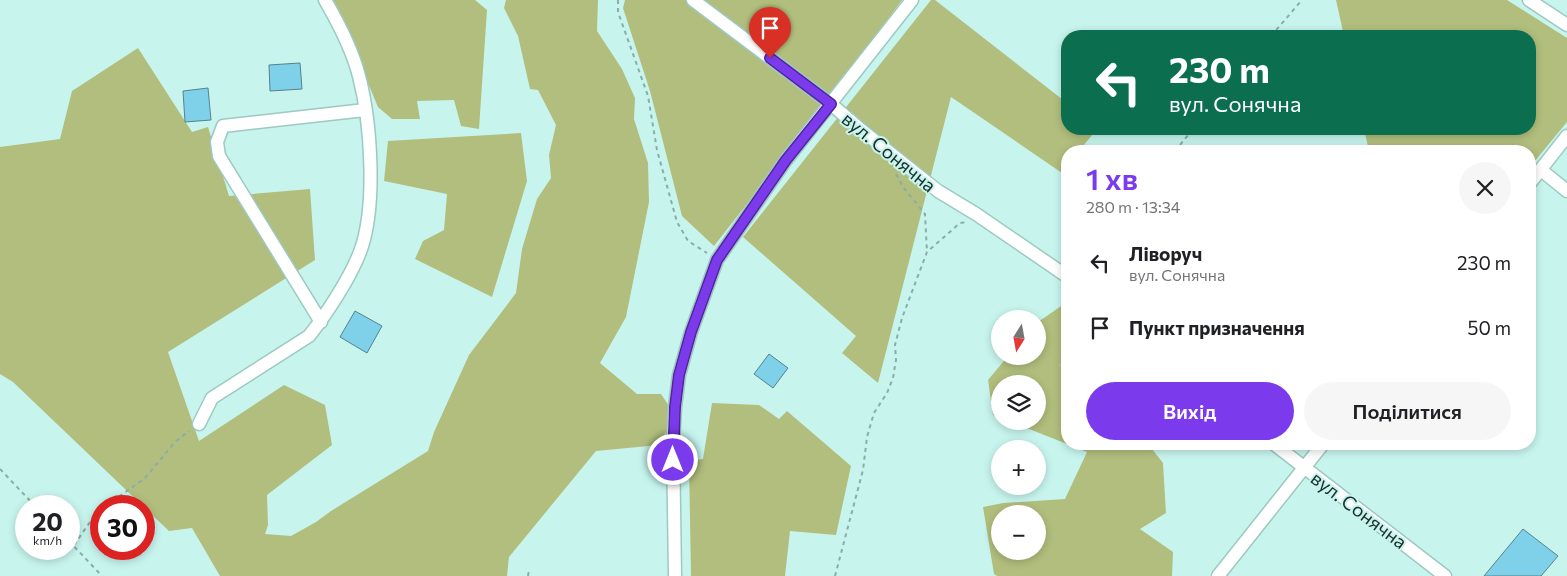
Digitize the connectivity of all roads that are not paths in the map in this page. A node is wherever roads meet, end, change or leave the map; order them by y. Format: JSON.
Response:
{"nodes":[{"id":1,"x":325,"y":0,"type":"edge"},
{"id":2,"x":694,"y":0,"type":"edge"},
{"id":3,"x":912,"y":0,"type":"edge"},
{"id":4,"x":1529,"y":0,"type":"edge"},
{"id":5,"x":1567,"y":25,"type":"edge"},
{"id":6,"x":831,"y":104,"type":"junction"},
{"id":7,"x":365,"y":110,"type":"junction"},
{"id":8,"x":1567,"y":136,"type":"edge"},
{"id":9,"x":1541,"y":170,"type":"junction"},
{"id":10,"x":1536,"y":176,"type":"edge"},
{"id":11,"x":1567,"y":190,"type":"edge"},
{"id":12,"x":1061,"y":272,"type":"edge"},
{"id":13,"x":321,"y":322,"type":"junction"},
{"id":14,"x":199,"y":424,"type":"road end"},
{"id":15,"x":1282,"y":450,"type":"edge"},
{"id":16,"x":1318,"y":450,"type":"edge"},
{"id":17,"x":1304,"y":468,"type":"junction"},
{"id":18,"x":675,"y":576,"type":"edge"},
{"id":19,"x":1218,"y":576,"type":"edge"},
{"id":20,"x":1445,"y":576,"type":"edge"}],
"edges":[{"from":1,"to":7,"type":"street"},
{"from":2,"to":6,"type":"street","name":"вул. Сонячна"},
{"from":3,"to":6,"type":"street"},
{"from":4,"to":5,"type":"street"},
{"from":6,"to":12,"type":"street","name":"вул. Сонячна"},
{"from":6,"to":18,"type":"street"},
{"from":7,"to":13,"type":"street"},
{"from":7,"to":13,"type":"street"},
{"from":8,"to":9,"type":"street"},
{"from":9,"to":10,"type":"street"},
{"from":9,"to":11,"type":"street"},
{"from":13,"to":14,"type":"street"},
{"from":15,"to":17,"type":"street","name":"вул. Сонячна"},
{"from":16,"to":17,"type":"street"},
{"from":17,"to":19,"type":"street"},
{"from":17,"to":20,"type":"street","name":"вул. Сонячна"}]}
